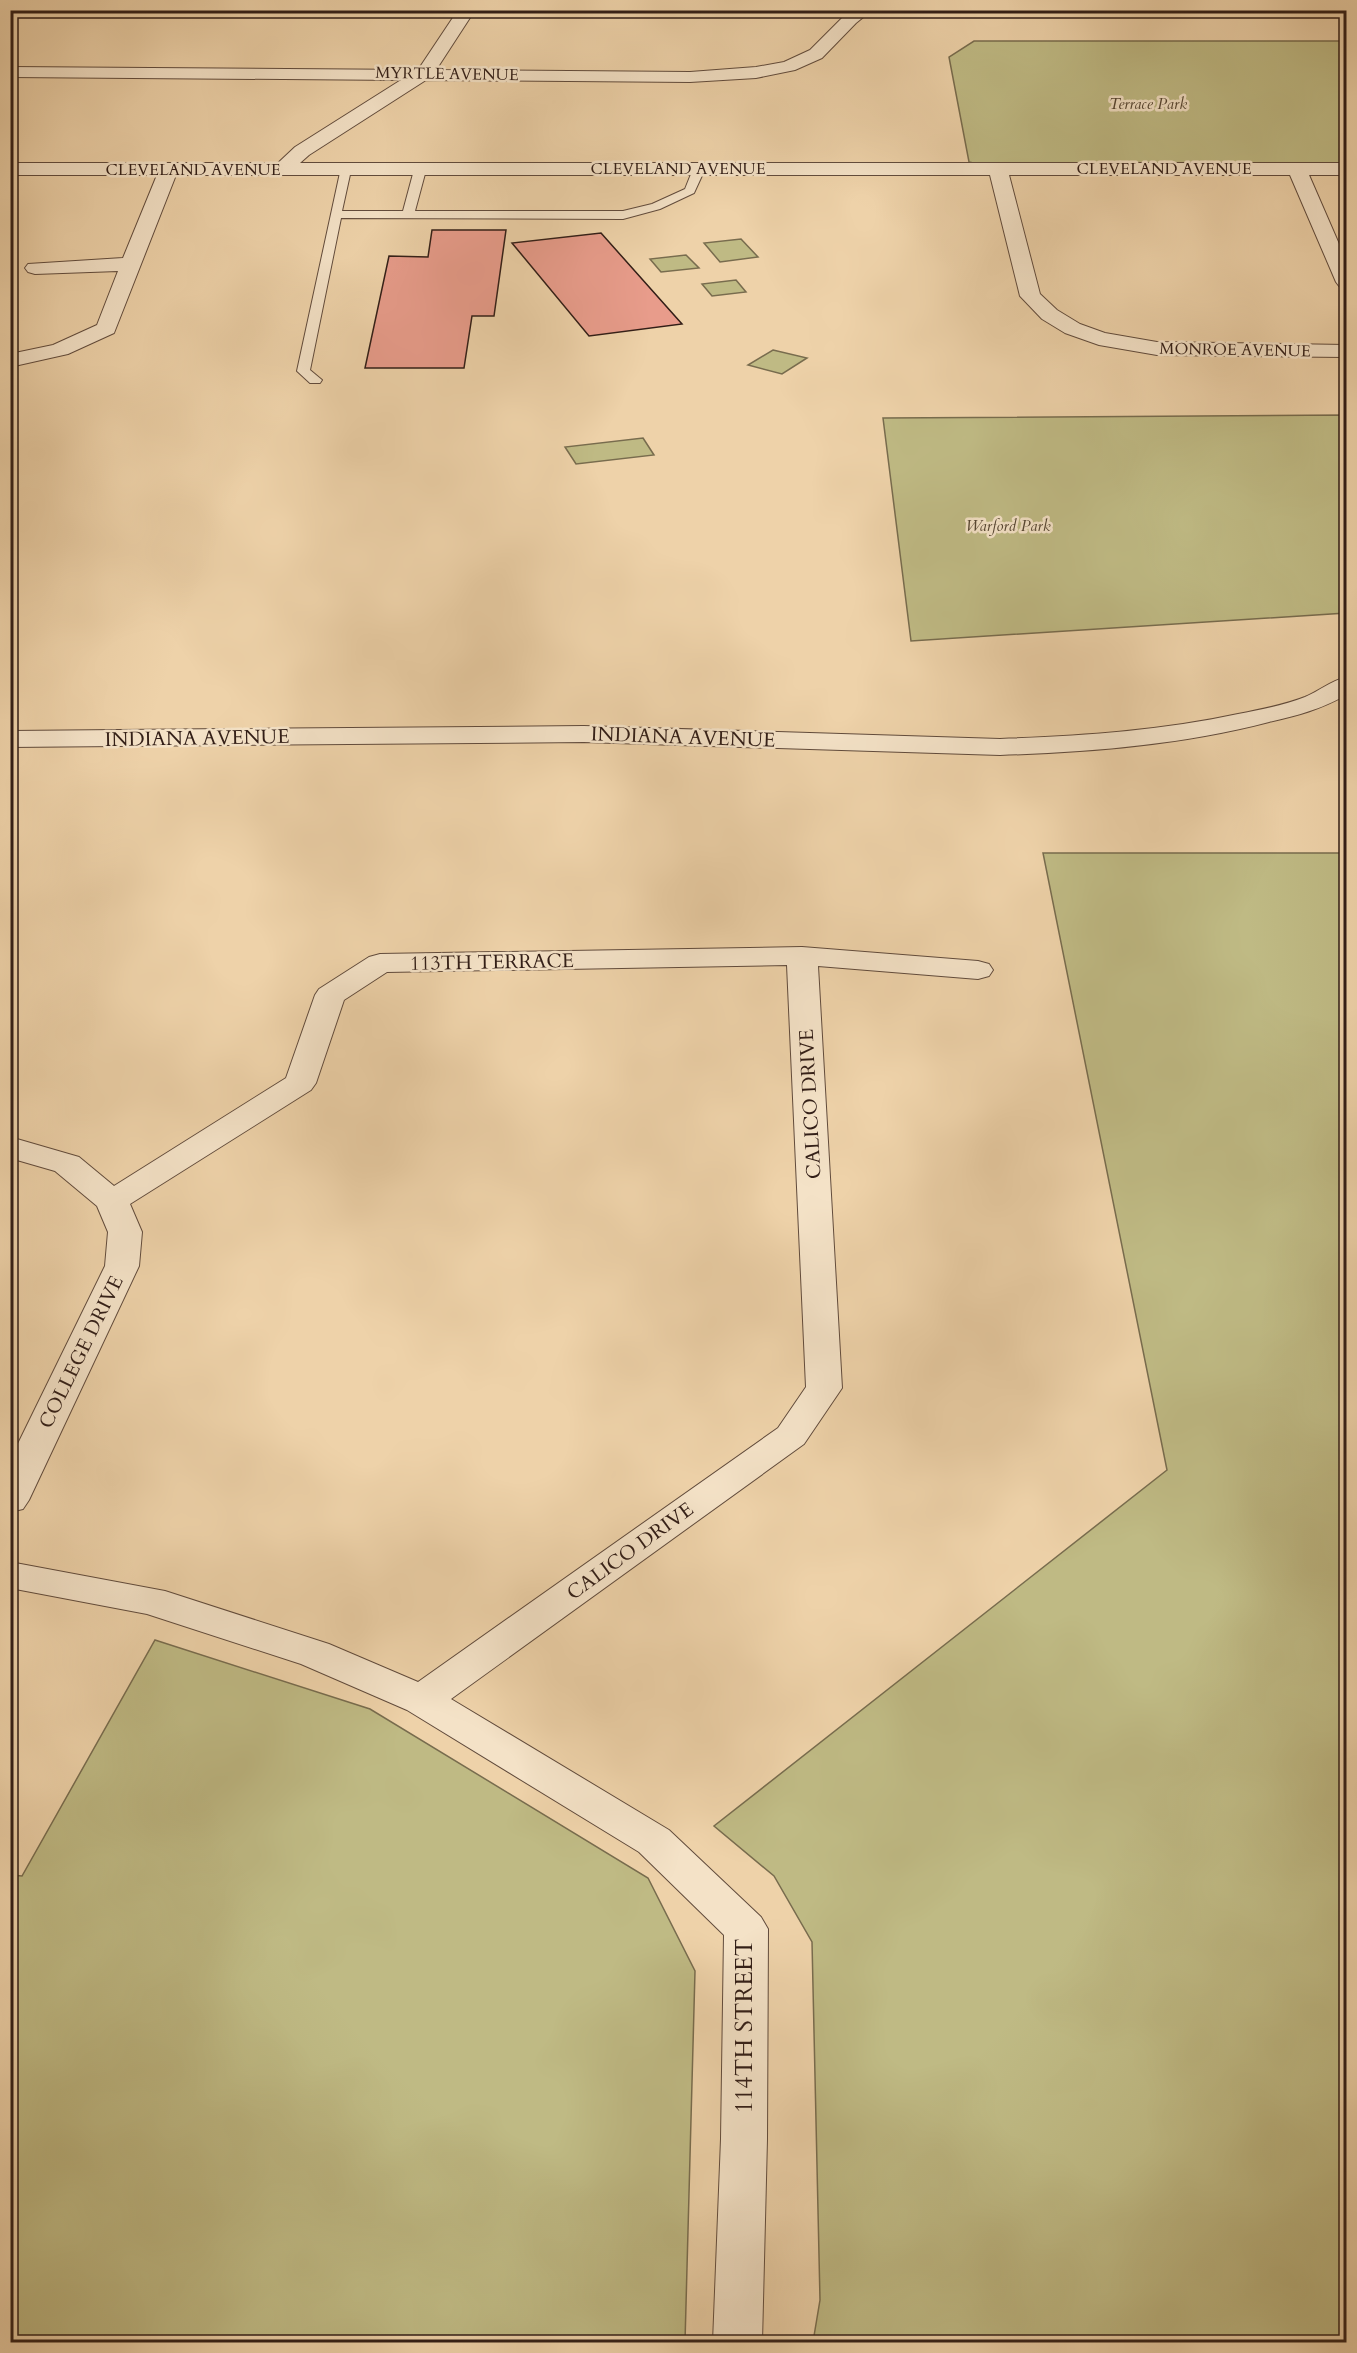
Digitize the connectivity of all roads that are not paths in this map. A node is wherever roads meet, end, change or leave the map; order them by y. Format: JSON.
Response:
{"nodes":[{"id":1,"x":467,"y":10,"type":"edge"},
{"id":2,"x":864,"y":10,"type":"edge"},
{"id":3,"x":10,"y":72,"type":"edge"},
{"id":4,"x":425,"y":73,"type":"junction"},
{"id":5,"x":10,"y":169,"type":"edge"},
{"id":6,"x":169,"y":169,"type":"junction"},
{"id":7,"x":699,"y":169,"type":"junction"},
{"id":8,"x":998,"y":169,"type":"junction"},
{"id":9,"x":1298,"y":169,"type":"junction"},
{"id":10,"x":1347,"y":169,"type":"edge"},
{"id":11,"x":282,"y":170,"type":"junction"},
{"id":12,"x":345,"y":170,"type":"junction"},
{"id":13,"x":420,"y":170,"type":"junction"},
{"id":14,"x":408,"y":214,"type":"junction"},
{"id":15,"x":335,"y":215,"type":"junction"},
{"id":16,"x":131,"y":264,"type":"junction"},
{"id":17,"x":35,"y":268,"type":"dead end"},
{"id":18,"x":1347,"y":282,"type":"edge"},
{"id":19,"x":1347,"y":351,"type":"edge"},
{"id":20,"x":10,"y":361,"type":"edge"},
{"id":21,"x":315,"y":380,"type":"dead end"},
{"id":22,"x":1347,"y":686,"type":"edge"},
{"id":23,"x":10,"y":740,"type":"edge"},
{"id":24,"x":802,"y":956,"type":"junction"},
{"id":25,"x":978,"y":970,"type":"dead end"},
{"id":26,"x":10,"y":1147,"type":"edge"},
{"id":27,"x":112,"y":1201,"type":"junction"},
{"id":28,"x":10,"y":1500,"type":"edge"},
{"id":29,"x":10,"y":1575,"type":"edge"},
{"id":30,"x":421,"y":1700,"type":"junction"},
{"id":31,"x":737,"y":2343,"type":"edge"}],
"edges":[{"from":1,"to":4,"type":"street"},
{"from":2,"to":4,"type":"street","name":"MYRTLE AVENUE"},
{"from":3,"to":4,"type":"street","name":"MYRTLE AVENUE"},
{"from":4,"to":11,"type":"street"},
{"from":5,"to":6,"type":"street","name":"CLEVELAND AVENUE"},
{"from":6,"to":11,"type":"street","name":"CLEVELAND AVENUE"},
{"from":6,"to":16,"type":"street"},
{"from":7,"to":8,"type":"street","name":"CLEVELAND AVENUE"},
{"from":7,"to":13,"type":"street","name":"CLEVELAND AVENUE"},
{"from":7,"to":14,"type":"lane"},
{"from":8,"to":9,"type":"street","name":"CLEVELAND AVENUE"},
{"from":8,"to":19,"type":"street","name":"MONROE AVENUE"},
{"from":9,"to":10,"type":"street","name":"CLEVELAND AVENUE"},
{"from":9,"to":18,"type":"street"},
{"from":11,"to":12,"type":"street","name":"CLEVELAND AVENUE"},
{"from":12,"to":13,"type":"street","name":"CLEVELAND AVENUE"},
{"from":12,"to":15,"type":"lane"},
{"from":13,"to":14,"type":"lane"},
{"from":14,"to":15,"type":"lane"},
{"from":15,"to":21,"type":"lane"},
{"from":16,"to":17,"type":"street"},
{"from":16,"to":20,"type":"street"},
{"from":22,"to":23,"type":"street","name":"INDIANA AVENUE"},
{"from":24,"to":25,"type":"street","name":"113TH TERRACE"},
{"from":24,"to":27,"type":"street","name":"113TH TERRACE"},
{"from":24,"to":30,"type":"street","name":"CALICO DRIVE"},
{"from":26,"to":27,"type":"street"},
{"from":27,"to":28,"type":"street","name":"COLLEGE DRIVE"},
{"from":29,"to":30,"type":"street"},
{"from":30,"to":31,"type":"street","name":"114TH STREET"}]}
